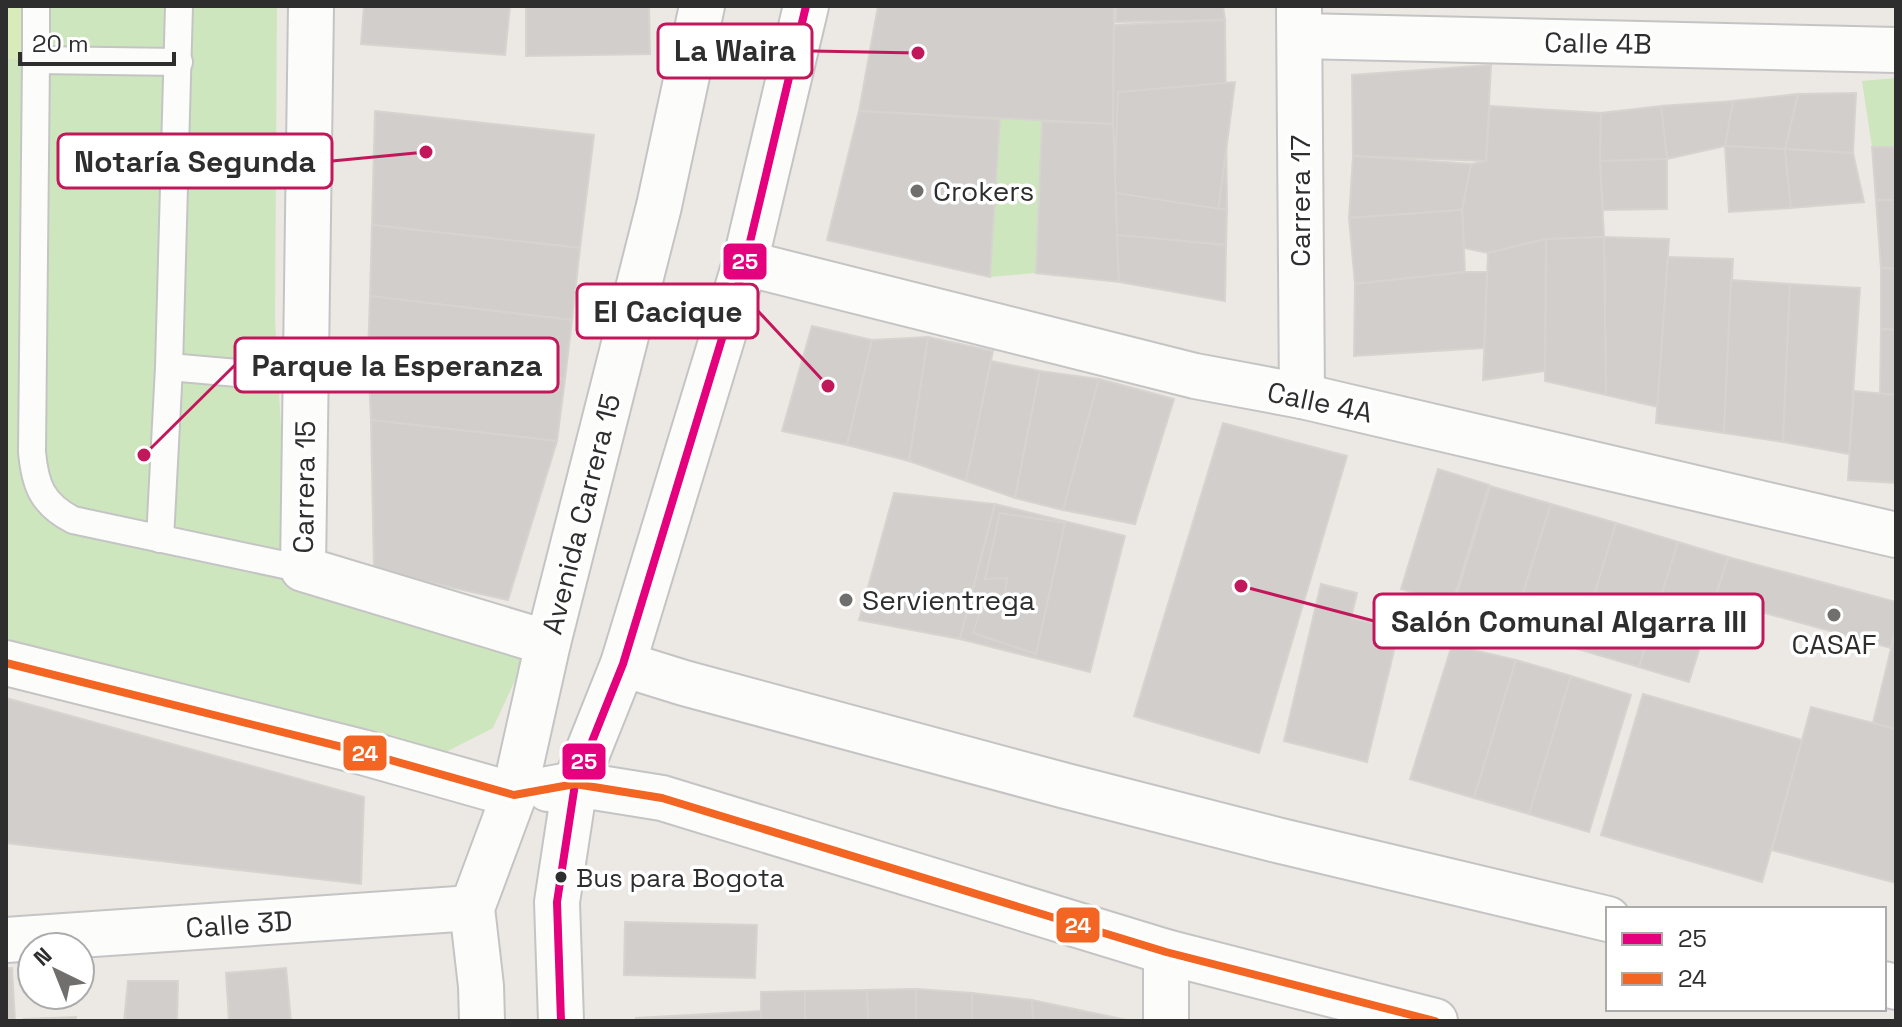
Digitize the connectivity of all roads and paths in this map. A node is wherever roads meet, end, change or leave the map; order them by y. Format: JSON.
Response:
{"nodes":[{"id":1,"x":36,"y":6,"type":"edge"},
{"id":2,"x":179,"y":6,"type":"edge"},
{"id":3,"x":311,"y":6,"type":"edge"},
{"id":4,"x":702,"y":6,"type":"edge"},
{"id":5,"x":806,"y":6,"type":"edge"},
{"id":6,"x":1300,"y":21,"type":"edge"},
{"id":7,"x":1896,"y":50,"type":"edge"},
{"id":8,"x":36,"y":60,"type":"junction"},
{"id":9,"x":179,"y":62,"type":"junction"},
{"id":10,"x":745,"y":263,"type":"junction"},
{"id":11,"x":169,"y":367,"type":"junction"},
{"id":12,"x":306,"y":379,"type":"junction"},
{"id":13,"x":1302,"y":396,"type":"junction"},
{"id":14,"x":1896,"y":535,"type":"edge"},
{"id":15,"x":160,"y":539,"type":"junction"},
{"id":16,"x":303,"y":569,"type":"junction"},
{"id":17,"x":548,"y":643,"type":"junction"},
{"id":18,"x":6,"y":663,"type":"edge"},
{"id":19,"x":623,"y":664,"type":"junction"},
{"id":20,"x":575,"y":784,"type":"junction"},
{"id":21,"x":514,"y":795,"type":"junction"},
{"id":22,"x":472,"y":908,"type":"junction"},
{"id":23,"x":1606,"y":919,"type":"edge"},
{"id":24,"x":6,"y":940,"type":"edge"},
{"id":25,"x":1166,"y":952,"type":"junction"},
{"id":26,"x":1410,"y":1018,"type":"edge"},
{"id":27,"x":482,"y":1021,"type":"edge"},
{"id":28,"x":561,"y":1021,"type":"edge"},
{"id":29,"x":1166,"y":1021,"type":"edge"}],
"edges":[{"from":1,"to":8,"type":"lane"},
{"from":2,"to":9,"type":"lane"},
{"from":3,"to":12,"type":"street","name":"Carrera 15"},
{"from":4,"to":17,"type":"street","name":"Avenida Carrera 15"},
{"from":5,"to":10,"type":"street"},
{"from":6,"to":7,"type":"street","name":"Calle 4B"},
{"from":6,"to":13,"type":"street","name":"Carrera 17"},
{"from":8,"to":9,"type":"lane"},
{"from":8,"to":15,"type":"lane"},
{"from":9,"to":11,"type":"lane"},
{"from":10,"to":13,"type":"street","name":"Calle 4A"},
{"from":10,"to":19,"type":"street"},
{"from":11,"to":12,"type":"lane"},
{"from":11,"to":15,"type":"lane"},
{"from":12,"to":16,"type":"street","name":"Carrera 15"},
{"from":13,"to":14,"type":"street","name":"Calle 4A"},
{"from":15,"to":16,"type":"lane"},
{"from":16,"to":17,"type":"street","name":"Carrera 15"},
{"from":17,"to":21,"type":"street","name":"Avenida Carrera 15"},
{"from":18,"to":21,"type":"street"},
{"from":19,"to":20,"type":"street"},
{"from":19,"to":23,"type":"street"},
{"from":20,"to":21,"type":"street"},
{"from":20,"to":25,"type":"street"},
{"from":20,"to":28,"type":"street"},
{"from":21,"to":22,"type":"street","name":"Avenida Carrera 15"},
{"from":22,"to":24,"type":"street","name":"Calle 3D"},
{"from":22,"to":27,"type":"street","name":"Avenida Carrera 15"},
{"from":25,"to":26,"type":"street"},
{"from":25,"to":29,"type":"street"}]}
